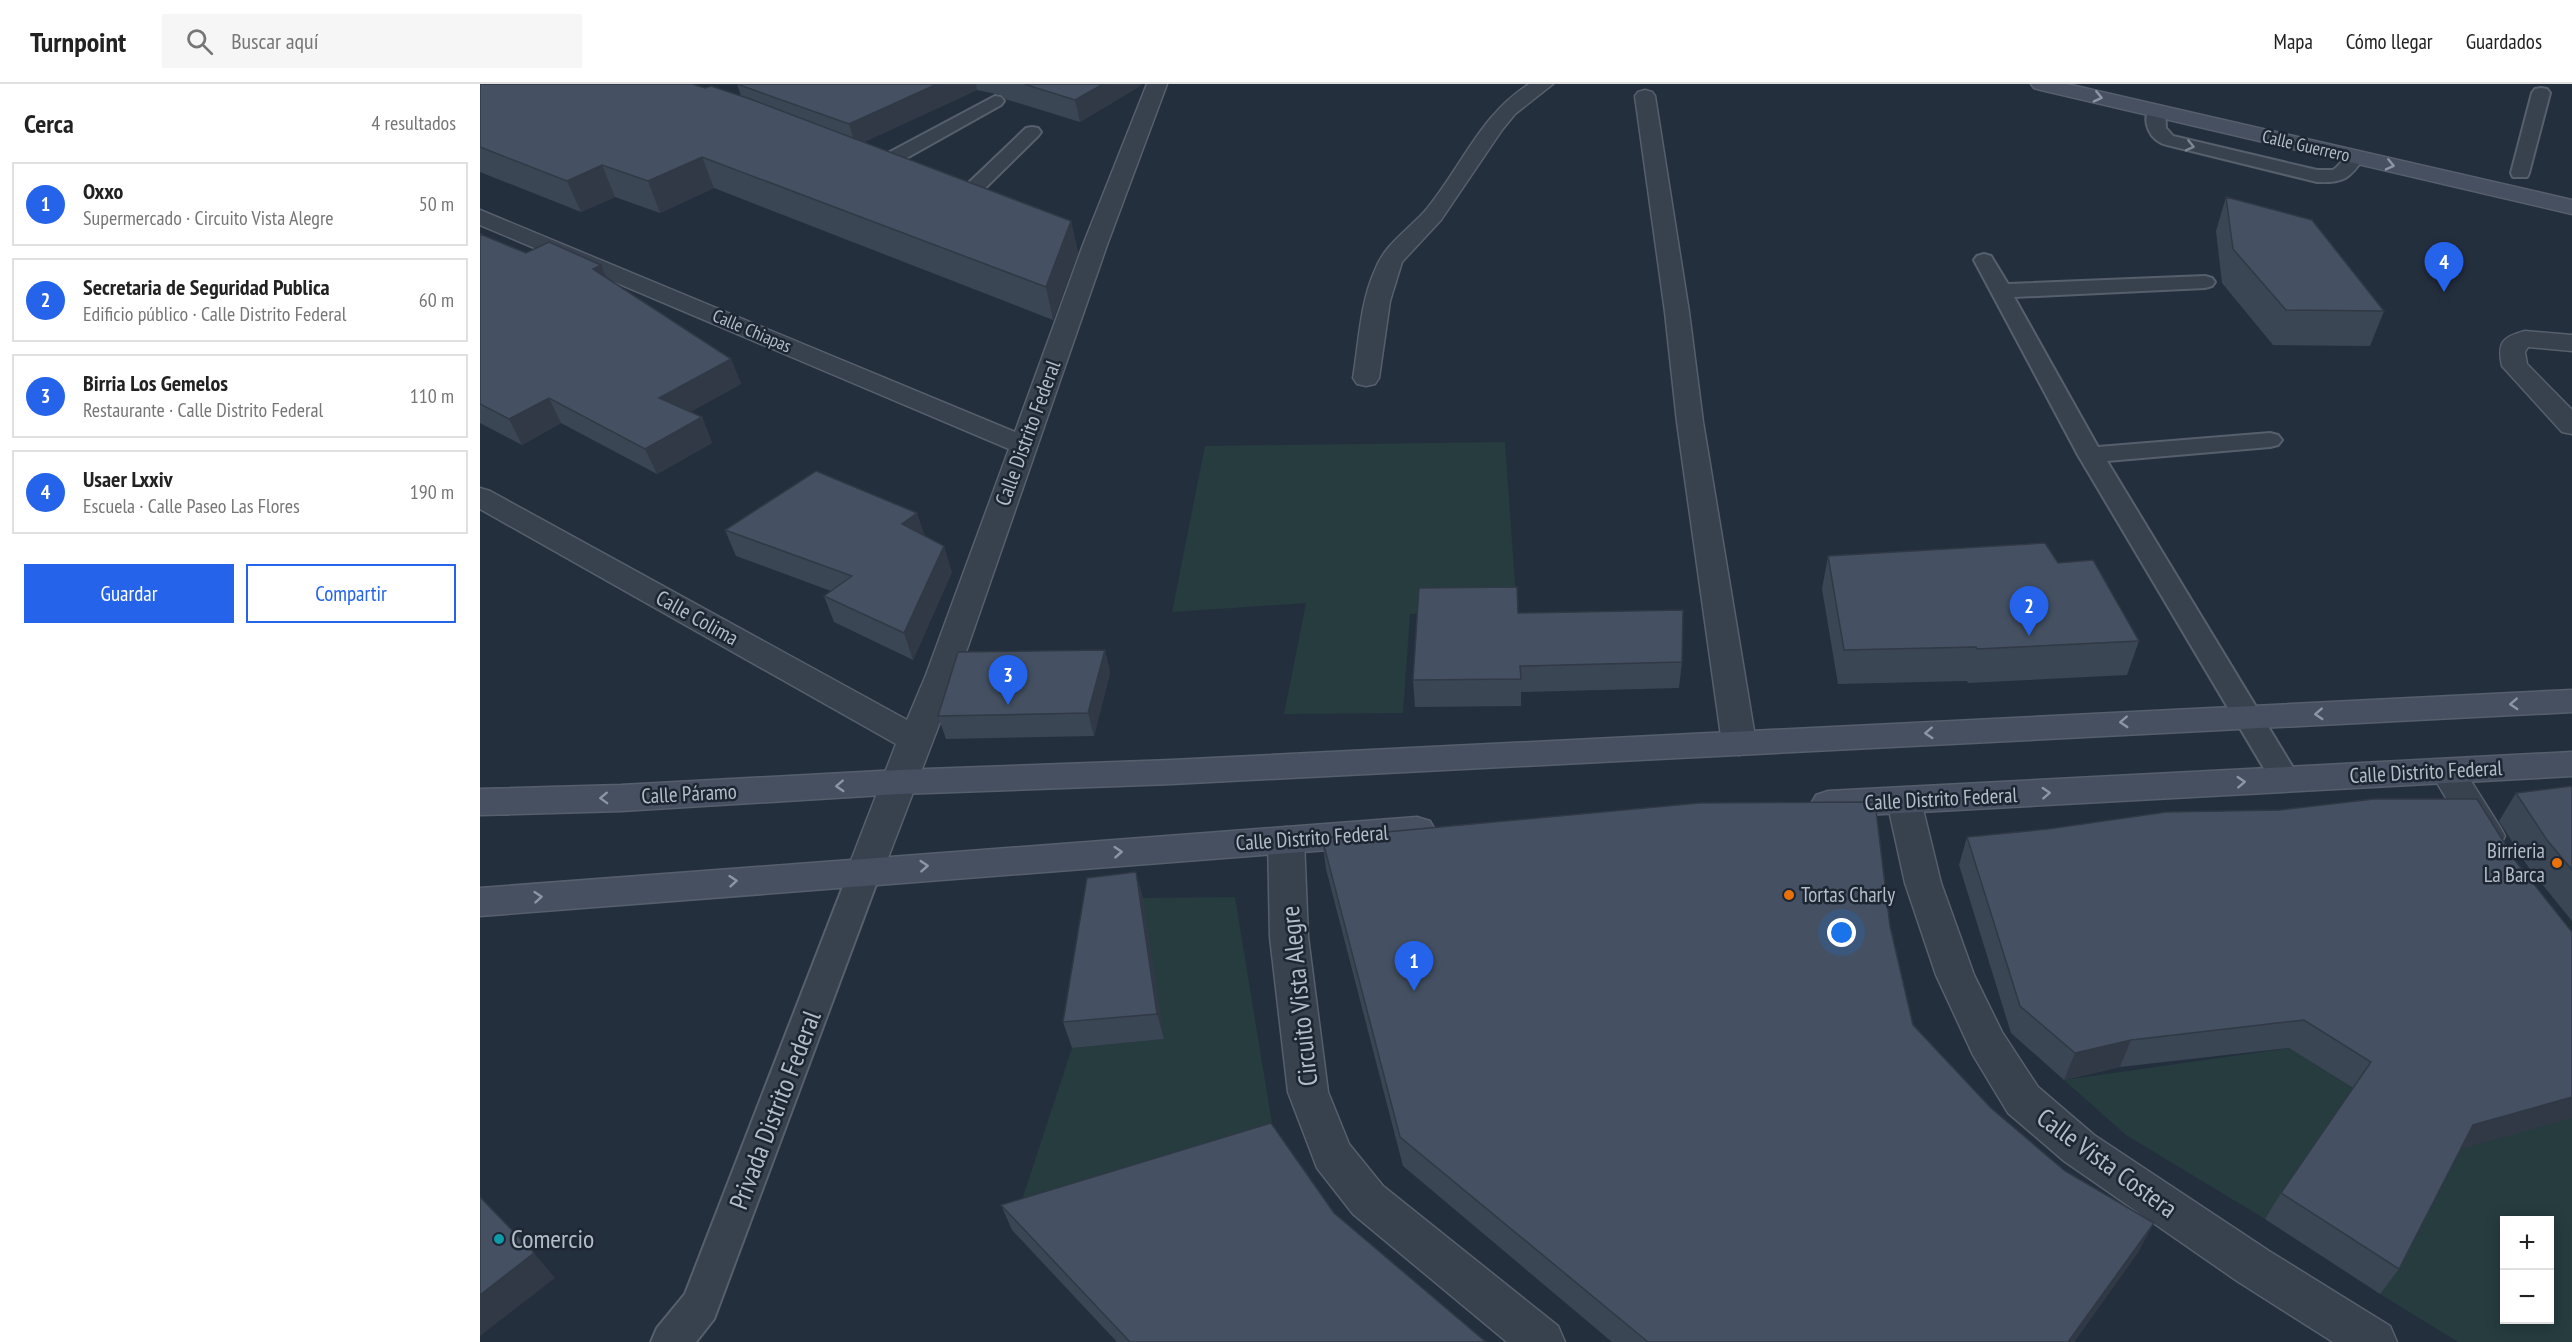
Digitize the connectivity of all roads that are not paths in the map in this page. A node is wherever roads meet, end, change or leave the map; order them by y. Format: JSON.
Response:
{"nodes":[{"id":1,"x":1157,"y":84,"type":"edge"},
{"id":2,"x":1543,"y":84,"type":"edge"},
{"id":3,"x":2041,"y":84,"type":"edge"},
{"id":4,"x":2541,"y":93,"type":"dead end"},
{"id":5,"x":1645,"y":96,"type":"dead end"},
{"id":6,"x":995,"y":101,"type":"dead end"},
{"id":7,"x":1032,"y":132,"type":"dead end"},
{"id":8,"x":858,"y":157,"type":"edge"},
{"id":9,"x":880,"y":165,"type":"junction"},
{"id":10,"x":2511,"y":171,"type":"joint"},
{"id":11,"x":901,"y":173,"type":"edge"},
{"id":12,"x":2541,"y":177,"type":"dead end"},
{"id":13,"x":944,"y":189,"type":"edge"},
{"id":14,"x":965,"y":197,"type":"junction"},
{"id":15,"x":986,"y":205,"type":"edge"},
{"id":16,"x":2572,"y":207,"type":"edge"},
{"id":17,"x":480,"y":217,"type":"edge"},
{"id":18,"x":1983,"y":260,"type":"dead end"},
{"id":19,"x":2205,"y":282,"type":"dead end"},
{"id":20,"x":2002,"y":291,"type":"junction"},
{"id":21,"x":2572,"y":344,"type":"edge"},
{"id":22,"x":1366,"y":378,"type":"dead end"},
{"id":23,"x":2572,"y":426,"type":"edge"},
{"id":24,"x":2270,"y":440,"type":"dead end"},
{"id":25,"x":1024,"y":446,"type":"junction"},
{"id":26,"x":2090,"y":454,"type":"junction"},
{"id":27,"x":480,"y":497,"type":"edge"},
{"id":28,"x":2572,"y":701,"type":"edge"},
{"id":29,"x":2247,"y":718,"type":"junction"},
{"id":30,"x":915,"y":739,"type":"junction"},
{"id":31,"x":1739,"y":743,"type":"junction"},
{"id":32,"x":2572,"y":764,"type":"edge"},
{"id":33,"x":2447,"y":771,"type":"junction"},
{"id":34,"x":2285,"y":779,"type":"junction"},
{"id":35,"x":899,"y":782,"type":"junction"},
{"id":36,"x":1904,"y":801,"type":"junction"},
{"id":37,"x":480,"y":802,"type":"edge"},
{"id":38,"x":1798,"y":805,"type":"edge"},
{"id":39,"x":1451,"y":828,"type":"edge"},
{"id":40,"x":1286,"y":840,"type":"junction"},
{"id":41,"x":2502,"y":861,"type":"edge"},
{"id":42,"x":866,"y":870,"type":"junction"},
{"id":43,"x":480,"y":902,"type":"edge"},
{"id":44,"x":671,"y":1342,"type":"edge"},
{"id":45,"x":1542,"y":1342,"type":"edge"},
{"id":46,"x":2374,"y":1342,"type":"edge"}],
"edges":[{"from":1,"to":25,"type":"street","name":"Calle Distrito Federal"},
{"from":2,"to":22,"type":"street"},
{"from":3,"to":16,"type":"main road","name":"Calle Guerrero","one_way":true},
{"from":4,"to":10,"type":"lane"},
{"from":5,"to":31,"type":"street"},
{"from":6,"to":9,"type":"lane"},
{"from":7,"to":14,"type":"lane"},
{"from":8,"to":9,"type":"street"},
{"from":9,"to":11,"type":"street"},
{"from":10,"to":12,"type":"main road"},
{"from":13,"to":14,"type":"street"},
{"from":14,"to":15,"type":"street"},
{"from":17,"to":25,"type":"street","name":"Calle Chiapas"},
{"from":18,"to":20,"type":"lane"},
{"from":19,"to":20,"type":"lane"},
{"from":20,"to":26,"type":"lane"},
{"from":21,"to":23,"type":"street"},
{"from":24,"to":26,"type":"lane"},
{"from":25,"to":30,"type":"street","name":"Calle Distrito Federal"},
{"from":26,"to":29,"type":"lane"},
{"from":27,"to":30,"type":"street","name":"Calle Colima"},
{"from":28,"to":29,"type":"main road","one_way":true},
{"from":29,"to":31,"type":"main road","one_way":true},
{"from":29,"to":34,"type":"lane"},
{"from":30,"to":35,"type":"street","name":"Calle Distrito Federal"},
{"from":31,"to":35,"type":"main road"},
{"from":32,"to":33,"type":"main road","name":"Calle Distrito Federal"},
{"from":33,"to":34,"type":"main road","name":"Calle Distrito Federal"},
{"from":33,"to":41,"type":"street"},
{"from":36,"to":34,"type":"main road","name":"Calle Distrito Federal","one_way":true},
{"from":35,"to":37,"type":"main road","name":"Calle Páramo","one_way":true},
{"from":35,"to":42,"type":"street","name":"Calle Distrito Federal"},
{"from":36,"to":38,"type":"main road","name":"Calle Distrito Federal"},
{"from":36,"to":46,"type":"street","name":"Calle Vista Costera"},
{"from":39,"to":40,"type":"main road","name":"Calle Distrito Federal"},
{"from":42,"to":40,"type":"main road","name":"Calle Distrito Federal","one_way":true},
{"from":40,"to":45,"type":"street","name":"Circuito Vista Alegre"},
{"from":43,"to":42,"type":"main road","one_way":true},
{"from":42,"to":44,"type":"lane","name":"Privada Distrito Federal"}]}
